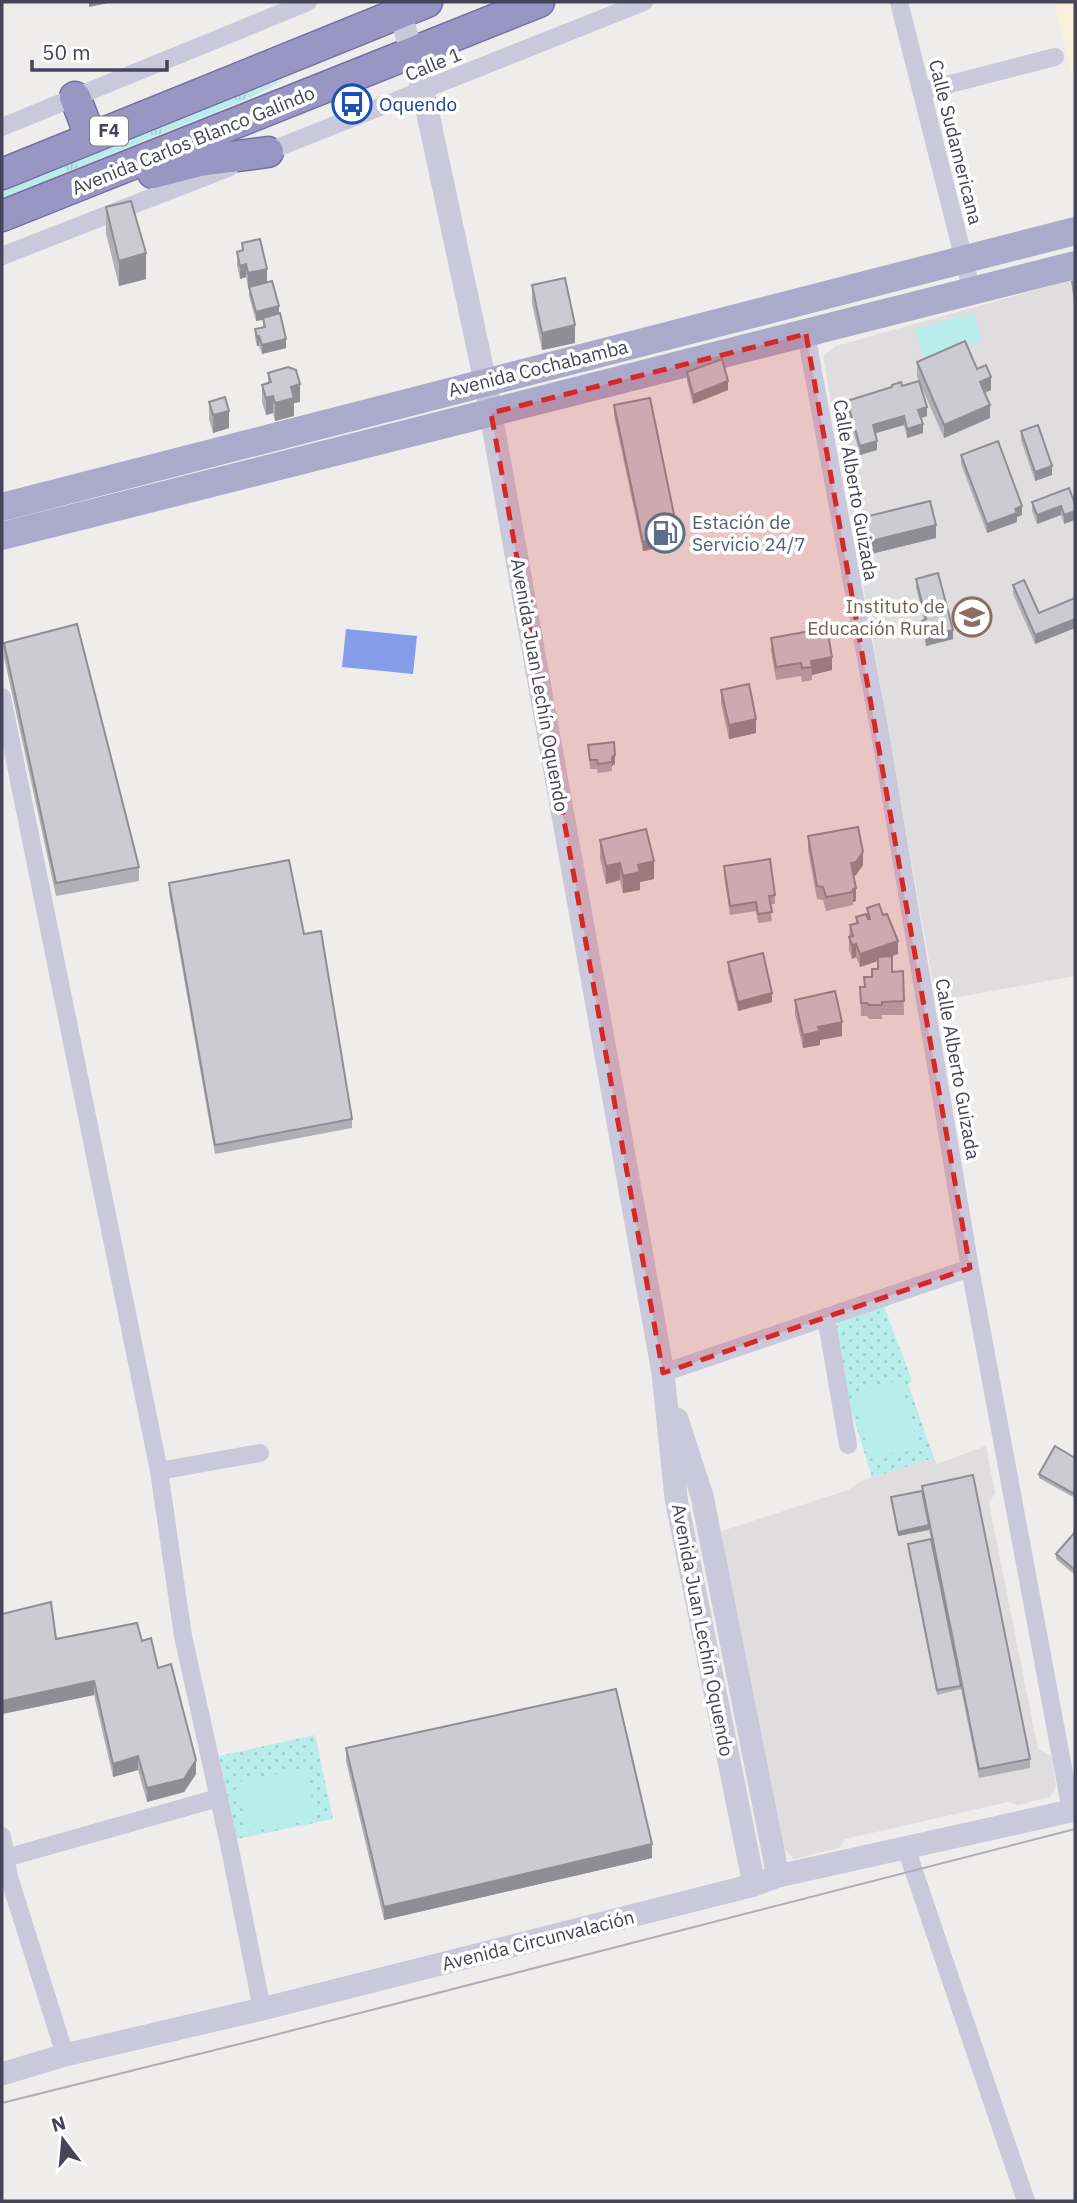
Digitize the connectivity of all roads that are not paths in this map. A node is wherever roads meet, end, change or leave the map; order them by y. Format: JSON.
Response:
{"nodes":[{"id":1,"x":308,"y":2,"type":"edge"},
{"id":2,"x":539,"y":2,"type":"edge"},
{"id":3,"x":644,"y":2,"type":"edge"},
{"id":4,"x":899,"y":2,"type":"edge"},
{"id":5,"x":408,"y":5,"type":"edge"},
{"id":6,"x":412,"y":52,"type":"junction"},
{"id":7,"x":1055,"y":57,"type":"dead end"},
{"id":8,"x":423,"y":91,"type":"junction"},
{"id":9,"x":923,"y":91,"type":"junction"},
{"id":10,"x":75,"y":97,"type":"junction"},
{"id":11,"x":2,"y":127,"type":"edge"},
{"id":12,"x":91,"y":138,"type":"junction"},
{"id":13,"x":268,"y":152,"type":"junction"},
{"id":14,"x":2,"y":174,"type":"edge"},
{"id":15,"x":40,"y":201,"type":"junction"},
{"id":16,"x":2,"y":216,"type":"edge"},
{"id":17,"x":1075,"y":231,"type":"edge"},
{"id":18,"x":2,"y":256,"type":"edge"},
{"id":19,"x":964,"y":260,"type":"junction"},
{"id":20,"x":1075,"y":265,"type":"edge"},
{"id":21,"x":972,"y":292,"type":"junction"},
{"id":22,"x":806,"y":334,"type":"junction"},
{"id":23,"x":485,"y":381,"type":"junction"},
{"id":24,"x":491,"y":413,"type":"junction"},
{"id":25,"x":96,"y":483,"type":"junction"},
{"id":26,"x":2,"y":507,"type":"edge"},
{"id":27,"x":104,"y":510,"type":"junction"},
{"id":28,"x":2,"y":536,"type":"edge"},
{"id":29,"x":2,"y":697,"type":"edge"},
{"id":30,"x":970,"y":1268,"type":"junction"},
{"id":31,"x":826,"y":1317,"type":"junction"},
{"id":32,"x":663,"y":1373,"type":"junction"},
{"id":33,"x":848,"y":1445,"type":"dead end"},
{"id":34,"x":260,"y":1453,"type":"dead end"},
{"id":35,"x":159,"y":1471,"type":"junction"},
{"id":36,"x":218,"y":1798,"type":"junction"},
{"id":37,"x":1073,"y":1810,"type":"edge"},
{"id":38,"x":2,"y":1836,"type":"edge"},
{"id":39,"x":906,"y":1848,"type":"junction"},
{"id":40,"x":4,"y":1859,"type":"edge"},
{"id":41,"x":778,"y":1876,"type":"junction"},
{"id":42,"x":754,"y":1885,"type":"junction"},
{"id":43,"x":262,"y":2009,"type":"junction"},
{"id":44,"x":65,"y":2055,"type":"junction"},
{"id":45,"x":2,"y":2074,"type":"edge"},
{"id":46,"x":1026,"y":2201,"type":"edge"}],
"edges":[{"from":1,"to":10,"type":"street"},
{"from":2,"to":6,"type":"highway","name":"Avenida Carlos Blanco Galindo","number":"F4"},
{"from":3,"to":8,"type":"street","name":"Calle 1"},
{"from":4,"to":9,"type":"street","name":"Calle Sudamericana"},
{"from":5,"to":6,"type":"street","name":"Avenida Juan Lechín Oquendo"},
{"from":5,"to":12,"type":"highway","name":"Avenida Carlos Blanco Galindo","number":"F4"},
{"from":6,"to":8,"type":"street","name":"Avenida Juan Lechín Oquendo"},
{"from":6,"to":15,"type":"highway","name":"Avenida Carlos Blanco Galindo","number":"F4"},
{"from":7,"to":9,"type":"street"},
{"from":8,"to":13,"type":"street","name":"Calle 1"},
{"from":8,"to":23,"type":"street","name":"Avenida Juan Lechín Oquendo"},
{"from":9,"to":19,"type":"street","name":"Calle Sudamericana"},
{"from":10,"to":11,"type":"street"},
{"from":10,"to":12,"type":"highway"},
{"from":12,"to":14,"type":"highway","name":"Avenida Carlos Blanco Galindo","number":"F4"},
{"from":13,"to":15,"type":"highway"},
{"from":13,"to":18,"type":"street","name":"Calle 1"},
{"from":15,"to":16,"type":"highway","name":"Avenida Carlos Blanco Galindo","number":"F4"},
{"from":17,"to":19,"type":"main road","name":"Avenida Cochabamba"},
{"from":19,"to":21,"type":"street","name":"Calle Sudamericana"},
{"from":19,"to":23,"type":"main road","name":"Avenida Cochabamba"},
{"from":20,"to":21,"type":"main road","name":"Avenida Cochabamba"},
{"from":21,"to":22,"type":"main road","name":"Avenida Cochabamba"},
{"from":22,"to":24,"type":"main road","name":"Avenida Cochabamba"},
{"from":22,"to":30,"type":"street","name":"Calle Alberto Guizada"},
{"from":23,"to":24,"type":"street","name":"Avenida Juan Lechín Oquendo"},
{"from":23,"to":25,"type":"main road","name":"Avenida Cochabamba"},
{"from":24,"to":27,"type":"main road","name":"Avenida Cochabamba"},
{"from":24,"to":32,"type":"street","name":"Avenida Juan Lechín Oquendo"},
{"from":25,"to":26,"type":"main road","name":"Avenida Cochabamba"},
{"from":25,"to":27,"type":"main road"},
{"from":27,"to":28,"type":"main road","name":"Avenida Cochabamba"},
{"from":29,"to":35,"type":"street"},
{"from":30,"to":31,"type":"street"},
{"from":30,"to":37,"type":"street","name":"Calle Alberto Guizada"},
{"from":31,"to":32,"type":"street"},
{"from":31,"to":33,"type":"street"},
{"from":32,"to":41,"type":"street","name":"Avenida Juan Lechín Oquendo"},
{"from":32,"to":42,"type":"street","name":"Avenida Juan Lechín Oquendo"},
{"from":34,"to":35,"type":"street"},
{"from":35,"to":36,"type":"street"},
{"from":36,"to":40,"type":"street"},
{"from":36,"to":43,"type":"street"},
{"from":37,"to":39,"type":"street","name":"Avenida Circunvalación"},
{"from":38,"to":40,"type":"street"},
{"from":39,"to":41,"type":"street","name":"Avenida Circunvalación"},
{"from":39,"to":46,"type":"street"},
{"from":40,"to":44,"type":"street"},
{"from":41,"to":42,"type":"street","name":"Avenida Circunvalación"},
{"from":42,"to":43,"type":"street","name":"Avenida Circunvalación"},
{"from":43,"to":44,"type":"street","name":"Avenida Circunvalación"},
{"from":44,"to":45,"type":"street","name":"Avenida Circunvalación"}]}
